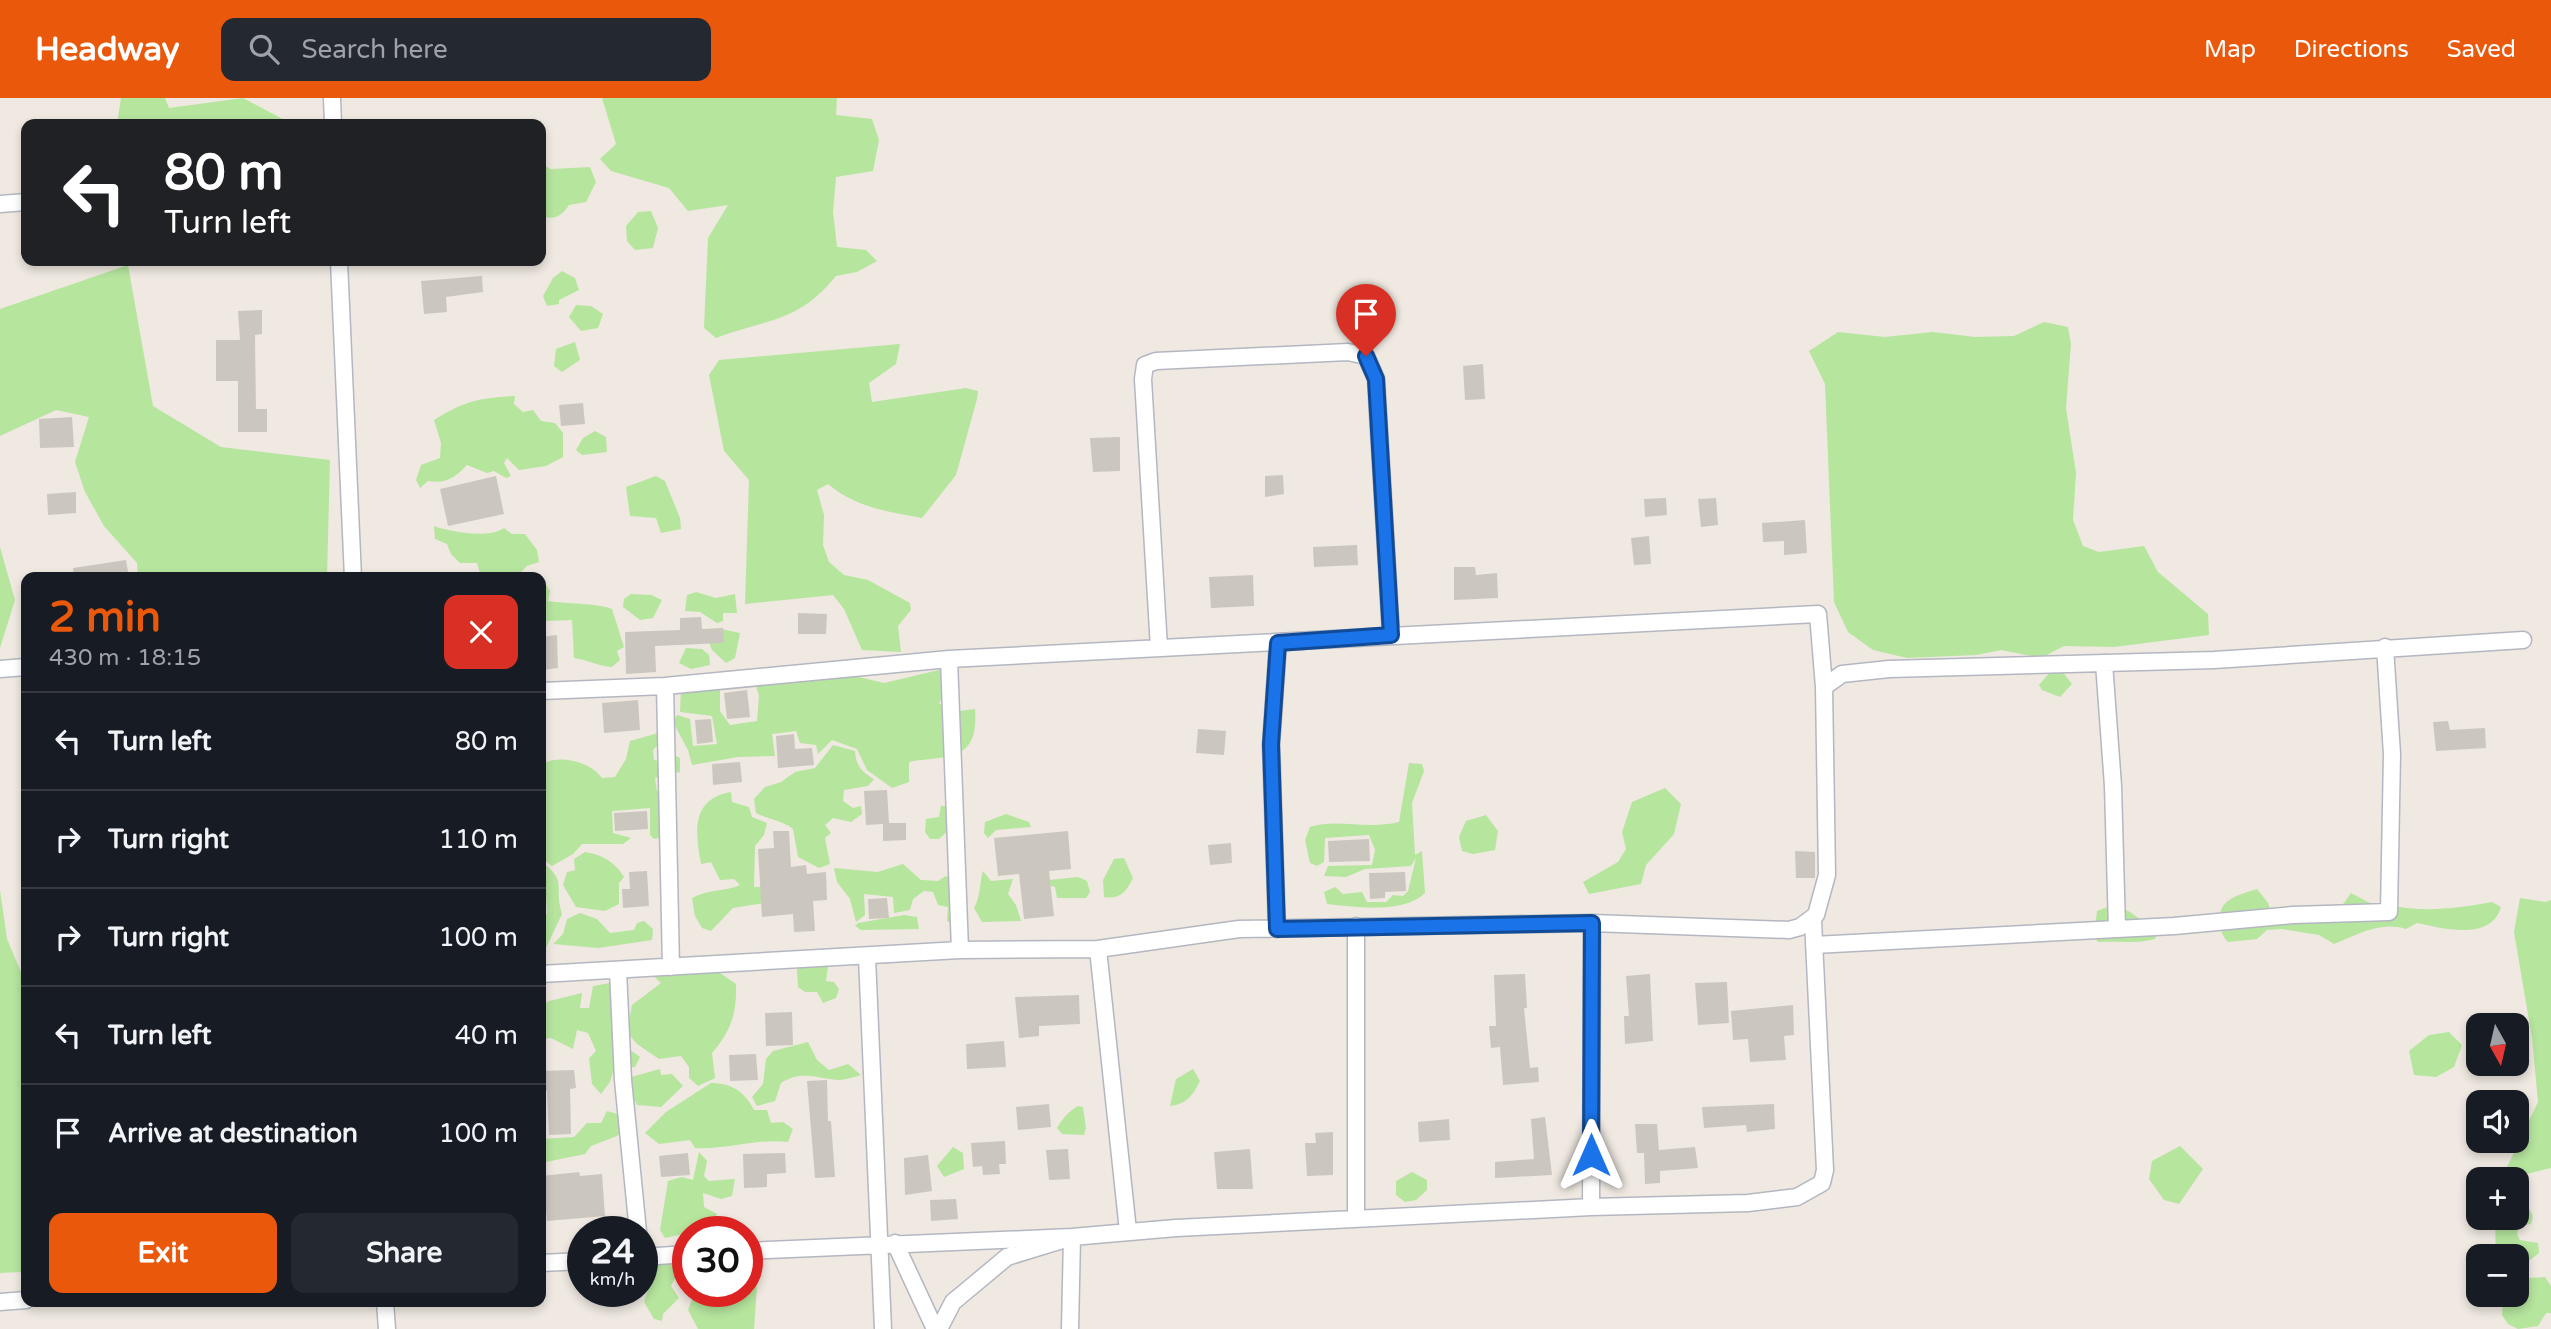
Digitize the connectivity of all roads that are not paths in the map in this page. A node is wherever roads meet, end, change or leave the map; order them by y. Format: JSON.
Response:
{"nodes":[{"id":1,"x":332,"y":98,"type":"edge"},
{"id":2,"x":333,"y":119,"type":"edge"},
{"id":3,"x":21,"y":202,"type":"edge"},
{"id":4,"x":0,"y":204,"type":"edge"},
{"id":5,"x":339,"y":266,"type":"edge"},
{"id":6,"x":353,"y":572,"type":"edge"},
{"id":7,"x":1391,"y":635,"type":"junction"},
{"id":8,"x":2523,"y":640,"type":"dead end"},
{"id":9,"x":1278,"y":643,"type":"junction"},
{"id":10,"x":1159,"y":648,"type":"junction"},
{"id":11,"x":2385,"y":648,"type":"junction"},
{"id":12,"x":949,"y":659,"type":"junction"},
{"id":13,"x":2104,"y":663,"type":"junction"},
{"id":14,"x":21,"y":667,"type":"edge"},
{"id":15,"x":0,"y":669,"type":"edge"},
{"id":16,"x":664,"y":686,"type":"junction"},
{"id":17,"x":1824,"y":687,"type":"junction"},
{"id":18,"x":546,"y":691,"type":"edge"},
{"id":19,"x":1813,"y":920,"type":"junction"},
{"id":20,"x":1592,"y":923,"type":"junction"},
{"id":21,"x":1356,"y":926,"type":"junction"},
{"id":22,"x":1277,"y":929,"type":"junction"},
{"id":23,"x":2117,"y":929,"type":"junction"},
{"id":24,"x":1814,"y":944,"type":"junction"},
{"id":25,"x":1098,"y":949,"type":"junction"},
{"id":26,"x":960,"y":950,"type":"junction"},
{"id":27,"x":867,"y":957,"type":"junction"},
{"id":28,"x":671,"y":967,"type":"junction"},
{"id":29,"x":618,"y":970,"type":"junction"},
{"id":30,"x":546,"y":974,"type":"edge"},
{"id":31,"x":1591,"y":1206,"type":"junction"},
{"id":32,"x":636,"y":1216,"type":"edge"},
{"id":33,"x":1356,"y":1219,"type":"junction"},
{"id":34,"x":1128,"y":1231,"type":"junction"},
{"id":35,"x":1072,"y":1237,"type":"junction"},
{"id":36,"x":895,"y":1242,"type":"junction"},
{"id":37,"x":878,"y":1243,"type":"junction"},
{"id":38,"x":763,"y":1250,"type":"edge"},
{"id":39,"x":567,"y":1262,"type":"edge"},
{"id":40,"x":546,"y":1263,"type":"edge"},
{"id":41,"x":21,"y":1300,"type":"edge"},
{"id":42,"x":0,"y":1302,"type":"edge"},
{"id":43,"x":386,"y":1307,"type":"edge"},
{"id":44,"x":387,"y":1329,"type":"edge"},
{"id":45,"x":883,"y":1329,"type":"edge"},
{"id":46,"x":937,"y":1329,"type":"edge"},
{"id":47,"x":1070,"y":1329,"type":"edge"}],
"edges":[{"from":1,"to":2,"type":"street"},
{"from":3,"to":4,"type":"street"},
{"from":5,"to":6,"type":"street"},
{"from":7,"to":9,"type":"street"},
{"from":7,"to":10,"type":"street"},
{"from":7,"to":17,"type":"street"},
{"from":8,"to":11,"type":"street"},
{"from":9,"to":10,"type":"street"},
{"from":9,"to":22,"type":"street"},
{"from":10,"to":12,"type":"street"},
{"from":11,"to":13,"type":"street"},
{"from":11,"to":23,"type":"street"},
{"from":12,"to":16,"type":"street"},
{"from":12,"to":26,"type":"street"},
{"from":13,"to":17,"type":"street"},
{"from":13,"to":23,"type":"street"},
{"from":14,"to":15,"type":"street"},
{"from":16,"to":18,"type":"street"},
{"from":16,"to":28,"type":"street"},
{"from":17,"to":19,"type":"street"},
{"from":19,"to":20,"type":"street"},
{"from":19,"to":24,"type":"street"},
{"from":20,"to":21,"type":"street"},
{"from":20,"to":31,"type":"street"},
{"from":21,"to":22,"type":"street"},
{"from":21,"to":33,"type":"street"},
{"from":22,"to":25,"type":"street"},
{"from":23,"to":24,"type":"street"},
{"from":24,"to":31,"type":"street"},
{"from":25,"to":26,"type":"street"},
{"from":25,"to":34,"type":"street"},
{"from":26,"to":27,"type":"street"},
{"from":27,"to":28,"type":"street"},
{"from":27,"to":37,"type":"street"},
{"from":28,"to":29,"type":"street"},
{"from":29,"to":30,"type":"street"},
{"from":29,"to":32,"type":"street"},
{"from":31,"to":33,"type":"street"},
{"from":33,"to":34,"type":"street"},
{"from":34,"to":35,"type":"street"},
{"from":35,"to":36,"type":"street"},
{"from":35,"to":46,"type":"street"},
{"from":35,"to":47,"type":"street"},
{"from":36,"to":37,"type":"street"},
{"from":36,"to":46,"type":"street"},
{"from":37,"to":38,"type":"street"},
{"from":37,"to":45,"type":"street"},
{"from":39,"to":40,"type":"street"},
{"from":41,"to":42,"type":"street"},
{"from":43,"to":44,"type":"street"}]}
